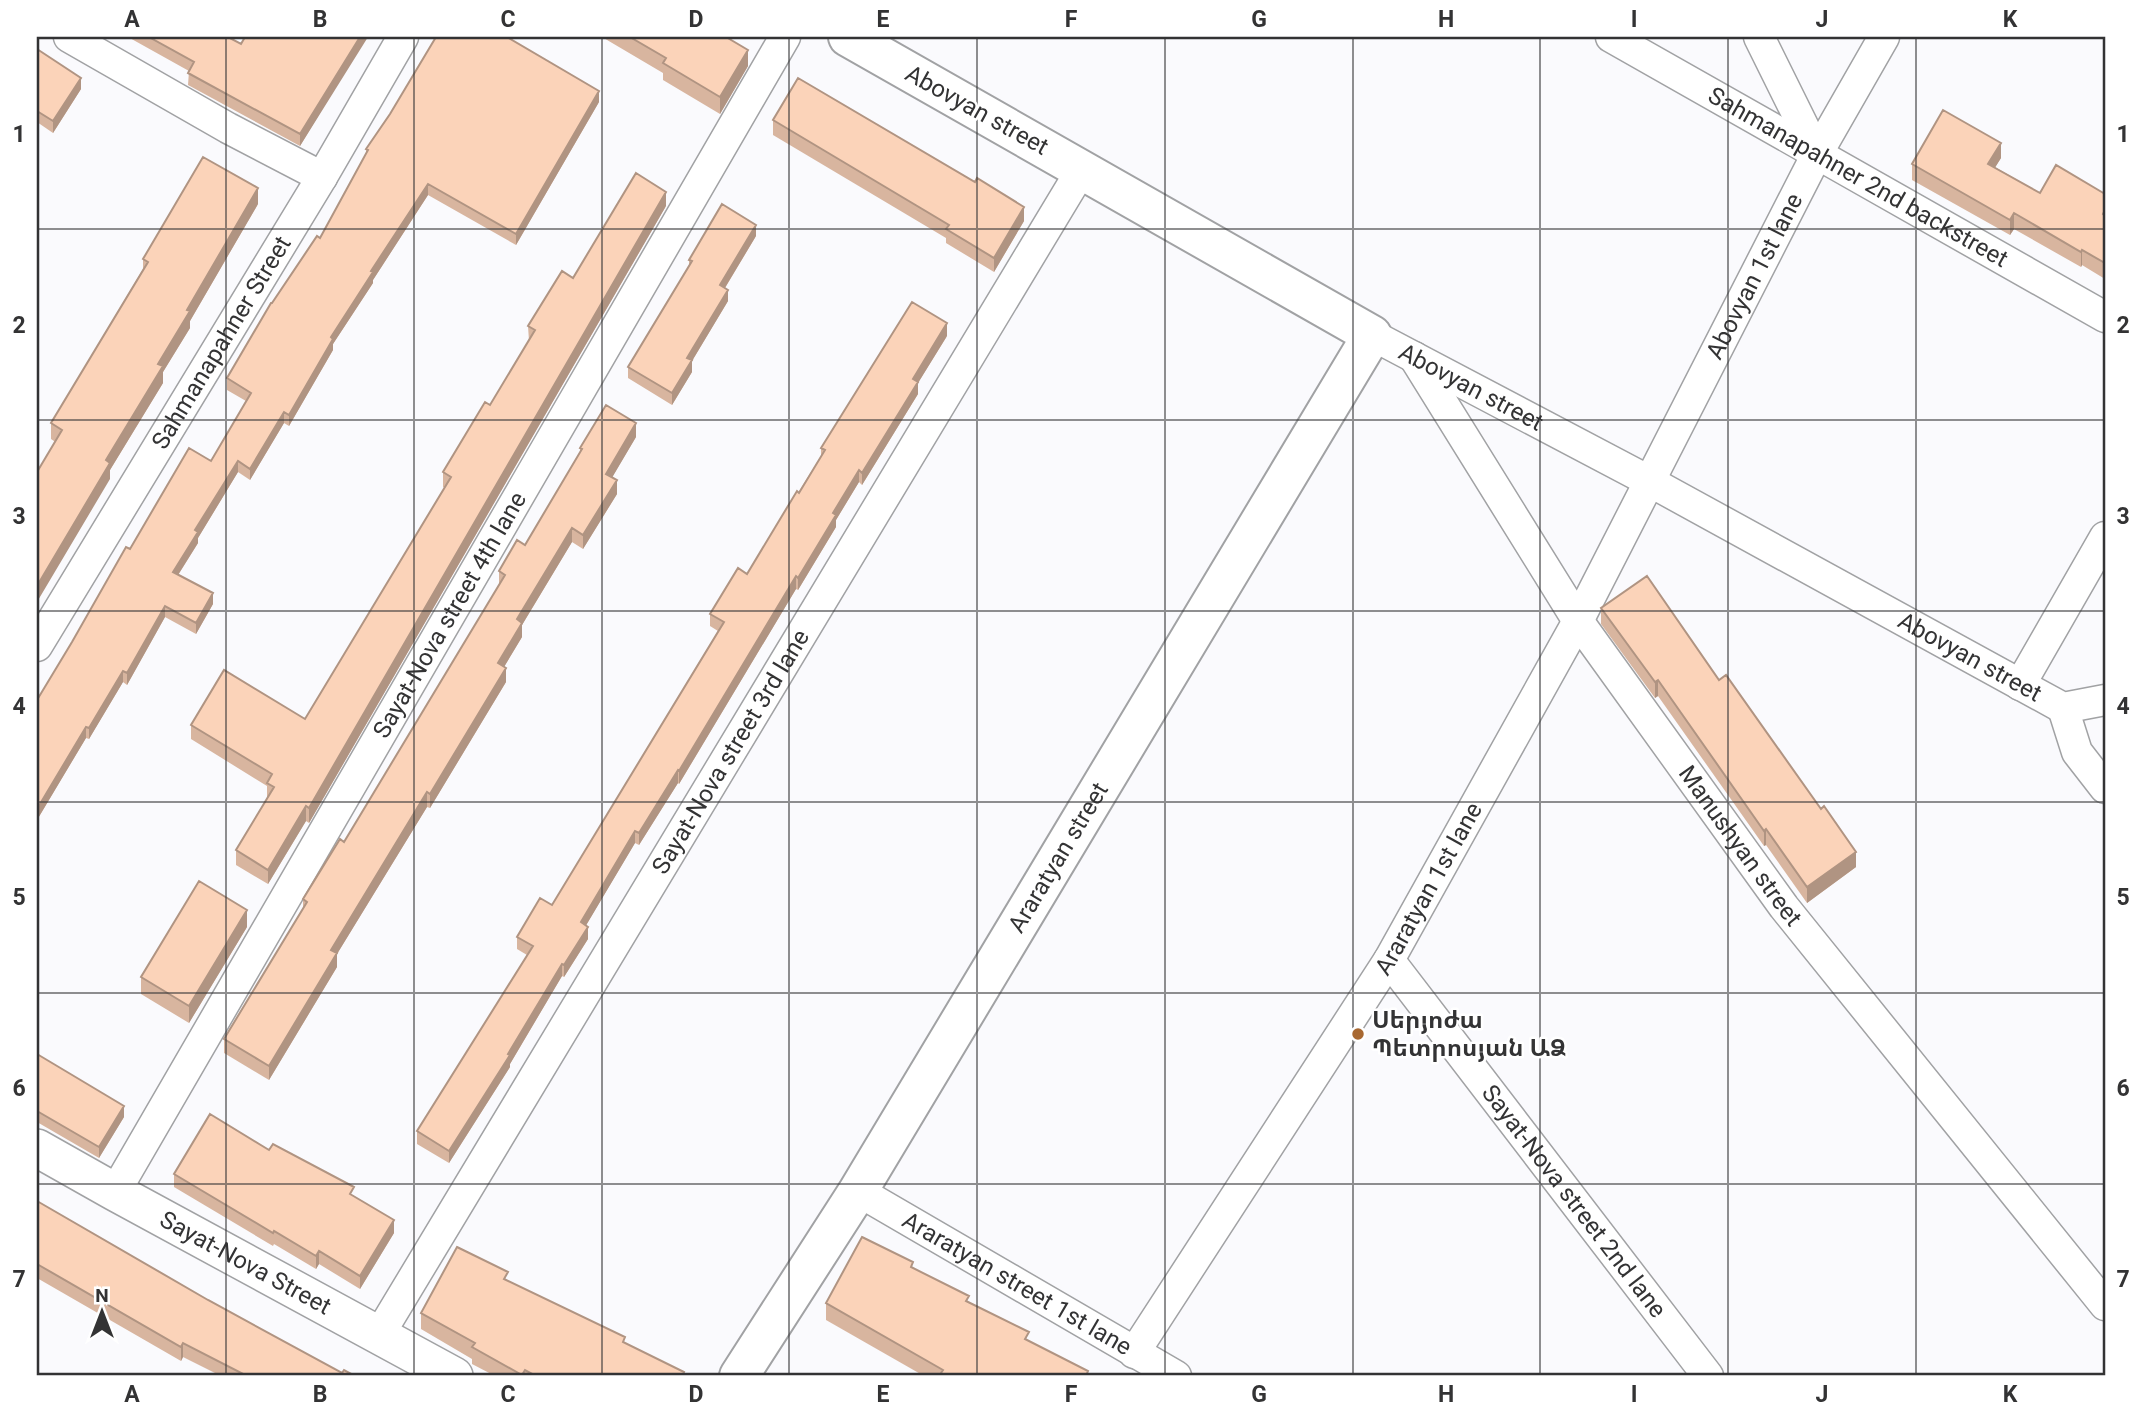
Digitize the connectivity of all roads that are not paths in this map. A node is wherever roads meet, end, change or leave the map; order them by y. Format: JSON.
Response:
{"nodes":[{"id":1,"x":69,"y":37,"type":"edge"},
{"id":2,"x":403,"y":37,"type":"edge"},
{"id":3,"x":785,"y":37,"type":"edge"},
{"id":4,"x":848,"y":37,"type":"edge"},
{"id":5,"x":1611,"y":37,"type":"edge"},
{"id":6,"x":1759,"y":37,"type":"edge"},
{"id":7,"x":1884,"y":37,"type":"edge"},
{"id":8,"x":1817,"y":154,"type":"junction"},
{"id":9,"x":1082,"y":169,"type":"junction"},
{"id":10,"x":322,"y":177,"type":"junction"},
{"id":11,"x":2105,"y":317,"type":"edge"},
{"id":12,"x":1372,"y":335,"type":"junction"},
{"id":13,"x":1414,"y":357,"type":"junction"},
{"id":14,"x":1649,"y":481,"type":"junction"},
{"id":15,"x":2105,"y":537,"type":"edge"},
{"id":16,"x":1578,"y":621,"type":"junction"},
{"id":17,"x":37,"y":646,"type":"edge"},
{"id":18,"x":2020,"y":685,"type":"junction"},
{"id":19,"x":2105,"y":700,"type":"edge"},
{"id":20,"x":2063,"y":708,"type":"junction"},
{"id":21,"x":2105,"y":788,"type":"edge"},
{"id":22,"x":1389,"y":960,"type":"junction"},
{"id":23,"x":37,"y":1148,"type":"edge"},
{"id":24,"x":858,"y":1191,"type":"junction"},
{"id":25,"x":115,"y":1192,"type":"junction"},
{"id":26,"x":2105,"y":1305,"type":"edge"},
{"id":27,"x":379,"y":1335,"type":"junction"},
{"id":28,"x":1134,"y":1353,"type":"junction"},
{"id":29,"x":454,"y":1376,"type":"edge"},
{"id":30,"x":739,"y":1376,"type":"edge"},
{"id":31,"x":1176,"y":1376,"type":"edge"},
{"id":32,"x":1708,"y":1376,"type":"edge"}],
"edges":[{"from":1,"to":10,"type":"street"},
{"from":2,"to":10,"type":"street","name":"Sahmanapahner Street"},
{"from":3,"to":25,"type":"street","name":"Sayat-Nova street 4th lane"},
{"from":4,"to":9,"type":"main road","name":"Abovyan street"},
{"from":5,"to":8,"type":"street","name":"Sahmanapahner 2nd backstreet"},
{"from":6,"to":8,"type":"street"},
{"from":7,"to":8,"type":"street","name":"Abovyan 1st lane"},
{"from":8,"to":11,"type":"street","name":"Sahmanapahner 2nd backstreet"},
{"from":8,"to":14,"type":"street","name":"Abovyan 1st lane"},
{"from":9,"to":12,"type":"main road","name":"Abovyan street"},
{"from":9,"to":27,"type":"street","name":"Sayat-Nova street 3rd lane"},
{"from":10,"to":17,"type":"street","name":"Sahmanapahner Street"},
{"from":12,"to":13,"type":"street","name":"Abovyan street"},
{"from":12,"to":24,"type":"main road","name":"Araratyan street"},
{"from":13,"to":14,"type":"street","name":"Abovyan street"},
{"from":13,"to":16,"type":"street","name":"Manushyan street"},
{"from":14,"to":16,"type":"street","name":"Araratyan 1st lane"},
{"from":14,"to":18,"type":"street","name":"Abovyan street"},
{"from":15,"to":18,"type":"street"},
{"from":16,"to":22,"type":"street","name":"Araratyan 1st lane"},
{"from":16,"to":26,"type":"street","name":"Manushyan street"},
{"from":18,"to":20,"type":"street","name":"Abovyan street"},
{"from":19,"to":20,"type":"street","name":"Abovyan street"},
{"from":20,"to":21,"type":"street"},
{"from":22,"to":28,"type":"street","name":"Araratyan 1st lane"},
{"from":22,"to":32,"type":"street","name":"Sayat-Nova street 2nd lane"},
{"from":23,"to":25,"type":"street","name":"Sayat-Nova Street"},
{"from":24,"to":28,"type":"street","name":"Araratyan street 1st lane"},
{"from":24,"to":30,"type":"main road","name":"Araratyan street"},
{"from":25,"to":27,"type":"street","name":"Sayat-Nova Street"},
{"from":27,"to":29,"type":"street","name":"Sayat-Nova Street"},
{"from":28,"to":31,"type":"street","name":"Araratyan street 1st lane"}]}
